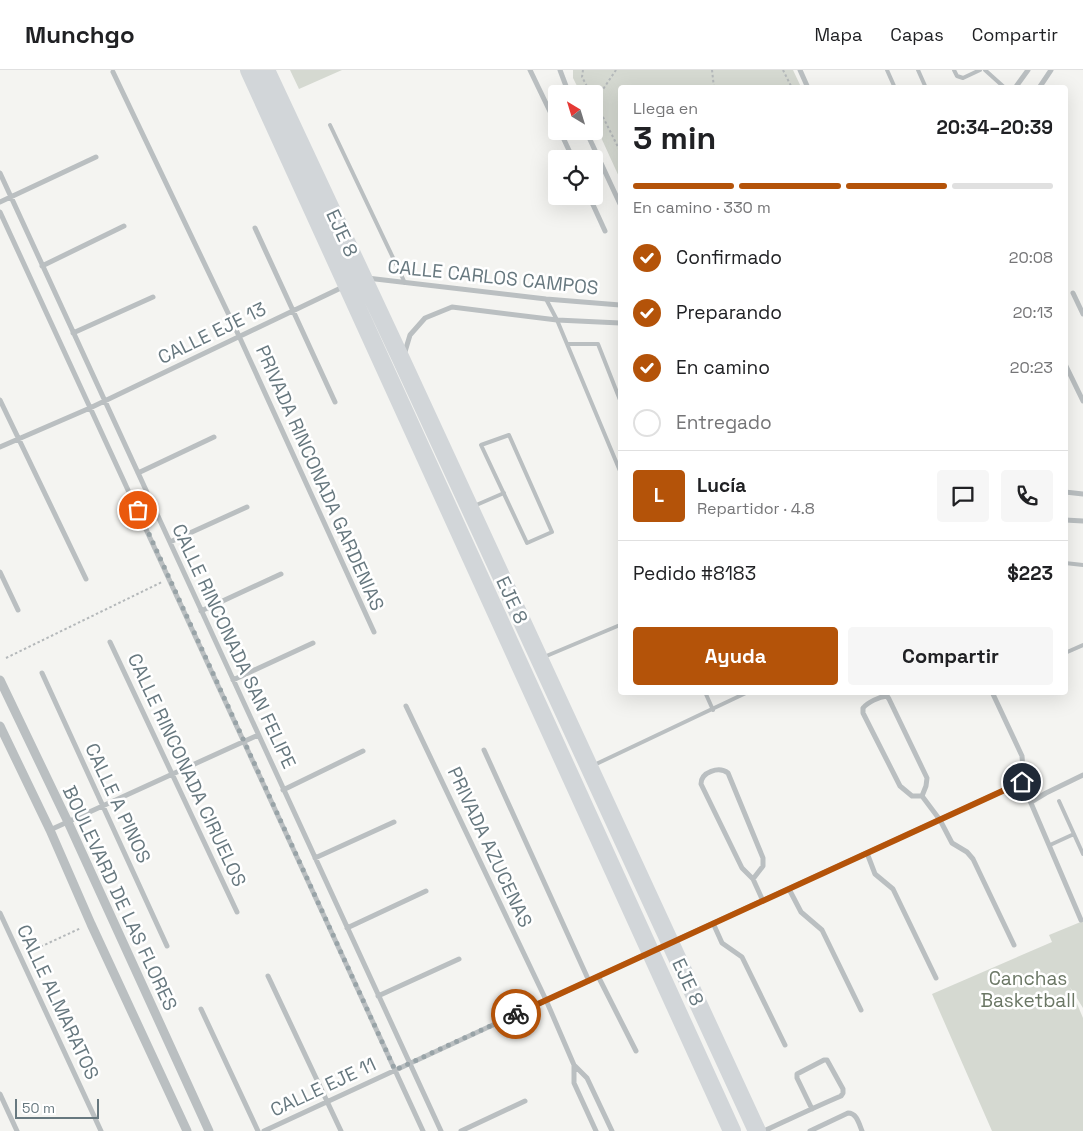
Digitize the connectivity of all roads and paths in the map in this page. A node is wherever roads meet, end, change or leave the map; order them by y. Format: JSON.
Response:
{"nodes":[{"id":1,"x":249,"y":70,"type":"edge"},
{"id":2,"x":266,"y":70,"type":"edge"},
{"id":3,"x":530,"y":70,"type":"edge"},
{"id":4,"x":560,"y":70,"type":"edge"},
{"id":5,"x":583,"y":70,"type":"edge"},
{"id":6,"x":616,"y":70,"type":"edge"},
{"id":7,"x":712,"y":70,"type":"edge"},
{"id":8,"x":783,"y":70,"type":"edge"},
{"id":9,"x":800,"y":70,"type":"edge"},
{"id":10,"x":887,"y":70,"type":"edge"},
{"id":11,"x":918,"y":70,"type":"edge"},
{"id":12,"x":954,"y":70,"type":"edge"},
{"id":13,"x":980,"y":70,"type":"edge"},
{"id":14,"x":985,"y":70,"type":"edge"},
{"id":15,"x":1028,"y":70,"type":"edge"},
{"id":16,"x":1051,"y":70,"type":"edge"},
{"id":17,"x":113,"y":72,"type":"dead end"},
{"id":18,"x":566,"y":85,"type":"edge"},
{"id":19,"x":586,"y":85,"type":"edge"},
{"id":20,"x":714,"y":85,"type":"edge"},
{"id":21,"x":790,"y":85,"type":"edge"},
{"id":22,"x":807,"y":85,"type":"edge"},
{"id":23,"x":893,"y":85,"type":"edge"},
{"id":24,"x":925,"y":85,"type":"edge"},
{"id":25,"x":1002,"y":85,"type":"edge"},
{"id":26,"x":1017,"y":85,"type":"edge"},
{"id":27,"x":1041,"y":85,"type":"edge"},
{"id":28,"x":603,"y":88,"type":"edge"},
{"id":29,"x":548,"y":107,"type":"edge"},
{"id":30,"x":603,"y":118,"type":"edge"},
{"id":31,"x":330,"y":125,"type":"dead end"},
{"id":32,"x":590,"y":140,"type":"edge"},
{"id":33,"x":618,"y":147,"type":"edge"},
{"id":34,"x":96,"y":157,"type":"dead end"},
{"id":35,"x":0,"y":174,"type":"edge"},
{"id":36,"x":11,"y":197,"type":"junction"},
{"id":37,"x":618,"y":200,"type":"edge"},
{"id":38,"x":0,"y":202,"type":"edge"},
{"id":39,"x":593,"y":205,"type":"edge"},
{"id":40,"x":0,"y":212,"type":"edge"},
{"id":41,"x":124,"y":226,"type":"dead end"},
{"id":42,"x":255,"y":228,"type":"dead end"},
{"id":43,"x":605,"y":231,"type":"dead end"},
{"id":44,"x":42,"y":266,"type":"junction"},
{"id":45,"x":355,"y":281,"type":"junction"},
{"id":46,"x":404,"y":283,"type":"junction"},
{"id":47,"x":1073,"y":293,"type":"dead end"},
{"id":48,"x":153,"y":297,"type":"dead end"},
{"id":49,"x":546,"y":299,"type":"junction"},
{"id":50,"x":618,"y":305,"type":"edge"},
{"id":51,"x":294,"y":310,"type":"junction"},
{"id":52,"x":1083,"y":314,"type":"edge"},
{"id":53,"x":557,"y":320,"type":"junction"},
{"id":54,"x":618,"y":323,"type":"edge"},
{"id":55,"x":73,"y":333,"type":"junction"},
{"id":56,"x":239,"y":336,"type":"junction"},
{"id":57,"x":567,"y":344,"type":"junction"},
{"id":58,"x":402,"y":361,"type":"junction"},
{"id":59,"x":386,"y":368,"type":"junction"},
{"id":60,"x":1068,"y":370,"type":"edge"},
{"id":61,"x":618,"y":395,"type":"edge"},
{"id":62,"x":0,"y":400,"type":"edge"},
{"id":63,"x":105,"y":401,"type":"junction"},
{"id":64,"x":1083,"y":401,"type":"edge"},
{"id":65,"x":335,"y":402,"type":"dead end"},
{"id":66,"x":90,"y":408,"type":"junction"},
{"id":67,"x":214,"y":437,"type":"dead end"},
{"id":68,"x":18,"y":439,"type":"junction"},
{"id":69,"x":0,"y":447,"type":"edge"},
{"id":70,"x":618,"y":466,"type":"edge"},
{"id":71,"x":138,"y":473,"type":"junction"},
{"id":72,"x":1068,"y":492,"type":"edge"},
{"id":73,"x":504,"y":493,"type":"junction"},
{"id":74,"x":1083,"y":494,"type":"edge"},
{"id":75,"x":247,"y":506,"type":"dead end"},
{"id":76,"x":470,"y":508,"type":"junction"},
{"id":77,"x":1068,"y":520,"type":"edge"},
{"id":78,"x":1083,"y":521,"type":"edge"},
{"id":79,"x":170,"y":542,"type":"junction"},
{"id":80,"x":1068,"y":563,"type":"edge"},
{"id":81,"x":1083,"y":565,"type":"edge"},
{"id":82,"x":0,"y":572,"type":"edge"},
{"id":83,"x":281,"y":574,"type":"dead end"},
{"id":84,"x":86,"y":579,"type":"dead end"},
{"id":85,"x":169,"y":579,"type":"junction"},
{"id":86,"x":18,"y":610,"type":"dead end"},
{"id":87,"x":201,"y":610,"type":"junction"},
{"id":88,"x":618,"y":626,"type":"edge"},
{"id":89,"x":374,"y":632,"type":"dead end"},
{"id":90,"x":110,"y":642,"type":"dead end"},
{"id":91,"x":313,"y":643,"type":"dead end"},
{"id":92,"x":1083,"y":645,"type":"edge"},
{"id":93,"x":1068,"y":652,"type":"edge"},
{"id":94,"x":6,"y":658,"type":"dead end"},
{"id":95,"x":539,"y":659,"type":"junction"},
{"id":96,"x":42,"y":673,"type":"dead end"},
{"id":97,"x":0,"y":680,"type":"edge"},
{"id":98,"x":233,"y":680,"type":"junction"},
{"id":99,"x":706,"y":695,"type":"edge"},
{"id":100,"x":742,"y":695,"type":"edge"},
{"id":101,"x":993,"y":695,"type":"edge"},
{"id":102,"x":406,"y":706,"type":"dead end"},
{"id":103,"x":713,"y":710,"type":"junction"},
{"id":104,"x":0,"y":726,"type":"edge"},
{"id":105,"x":258,"y":735,"type":"junction"},
{"id":106,"x":244,"y":742,"type":"junction"},
{"id":107,"x":484,"y":750,"type":"dead end"},
{"id":108,"x":362,"y":751,"type":"dead end"},
{"id":109,"x":589,"y":767,"type":"junction"},
{"id":110,"x":172,"y":774,"type":"junction"},
{"id":111,"x":1083,"y":775,"type":"edge"},
{"id":112,"x":1022,"y":782,"type":"junction"},
{"id":113,"x":283,"y":790,"type":"junction"},
{"id":114,"x":922,"y":796,"type":"junction"},
{"id":115,"x":1059,"y":801,"type":"dead end"},
{"id":116,"x":1030,"y":802,"type":"junction"},
{"id":117,"x":103,"y":806,"type":"junction"},
{"id":118,"x":940,"y":820,"type":"junction"},
{"id":119,"x":68,"y":822,"type":"junction"},
{"id":120,"x":394,"y":822,"type":"dead end"},
{"id":121,"x":50,"y":830,"type":"junction"},
{"id":122,"x":1074,"y":834,"type":"junction"},
{"id":123,"x":1050,"y":845,"type":"junction"},
{"id":124,"x":866,"y":853,"type":"junction"},
{"id":125,"x":1083,"y":854,"type":"edge"},
{"id":126,"x":315,"y":858,"type":"junction"},
{"id":127,"x":753,"y":879,"type":"junction"},
{"id":128,"x":789,"y":888,"type":"junction"},
{"id":129,"x":426,"y":891,"type":"dead end"},
{"id":130,"x":763,"y":901,"type":"junction"},
{"id":131,"x":237,"y":912,"type":"dead end"},
{"id":132,"x":0,"y":913,"type":"edge"},
{"id":133,"x":1081,"y":920,"type":"dead end"},
{"id":134,"x":713,"y":923,"type":"junction"},
{"id":135,"x":91,"y":924,"type":"junction"},
{"id":136,"x":347,"y":928,"type":"junction"},
{"id":137,"x":670,"y":943,"type":"junction"},
{"id":138,"x":167,"y":946,"type":"dead end"},
{"id":139,"x":1014,"y":946,"type":"dead end"},
{"id":140,"x":650,"y":952,"type":"junction"},
{"id":141,"x":20,"y":956,"type":"junction"},
{"id":142,"x":459,"y":959,"type":"dead end"},
{"id":143,"x":268,"y":976,"type":"dead end"},
{"id":144,"x":598,"y":976,"type":"junction"},
{"id":145,"x":936,"y":978,"type":"dead end"},
{"id":146,"x":589,"y":981,"type":"junction"},
{"id":147,"x":378,"y":996,"type":"junction"},
{"id":148,"x":546,"y":1000,"type":"junction"},
{"id":149,"x":201,"y":1009,"type":"dead end"},
{"id":150,"x":861,"y":1010,"type":"dead end"},
{"id":151,"x":785,"y":1045,"type":"dead end"},
{"id":152,"x":636,"y":1050,"type":"dead end"},
{"id":153,"x":410,"y":1064,"type":"junction"},
{"id":154,"x":574,"y":1065,"type":"junction"},
{"id":155,"x":395,"y":1070,"type":"junction"},
{"id":156,"x":0,"y":1094,"type":"edge"},
{"id":157,"x":526,"y":1101,"type":"dead end"},
{"id":158,"x":328,"y":1102,"type":"junction"},
{"id":159,"x":812,"y":1109,"type":"junction"},
{"id":160,"x":820,"y":1129,"type":"edge"},
{"id":161,"x":17,"y":1131,"type":"edge"},
{"id":162,"x":101,"y":1131,"type":"edge"},
{"id":163,"x":187,"y":1131,"type":"edge"},
{"id":164,"x":209,"y":1131,"type":"edge"},
{"id":165,"x":258,"y":1131,"type":"edge"},
{"id":166,"x":264,"y":1131,"type":"edge"},
{"id":167,"x":341,"y":1131,"type":"edge"},
{"id":168,"x":424,"y":1131,"type":"edge"},
{"id":169,"x":440,"y":1131,"type":"edge"},
{"id":170,"x":461,"y":1131,"type":"edge"},
{"id":171,"x":596,"y":1131,"type":"edge"},
{"id":172,"x":612,"y":1131,"type":"edge"},
{"id":173,"x":732,"y":1131,"type":"edge"},
{"id":174,"x":757,"y":1131,"type":"edge"},
{"id":175,"x":764,"y":1131,"type":"edge"},
{"id":176,"x":810,"y":1131,"type":"edge"},
{"id":177,"x":862,"y":1131,"type":"edge"}],
"edges":[{"from":1,"to":45,"type":"main road","name":"EJE 8"},
{"from":2,"to":45,"type":"main road","name":"EJE 8"},
{"from":3,"to":29,"type":"street"},
{"from":4,"to":18,"type":"street"},
{"from":5,"to":19,"type":"path"},
{"from":6,"to":28,"type":"path"},
{"from":7,"to":20,"type":"path"},
{"from":8,"to":21,"type":"path"},
{"from":9,"to":22,"type":"street"},
{"from":10,"to":23,"type":"lane"},
{"from":11,"to":24,"type":"lane"},
{"from":12,"to":13,"type":"lane"},
{"from":14,"to":25,"type":"lane"},
{"from":15,"to":26,"type":"street"},
{"from":16,"to":27,"type":"street"},
{"from":17,"to":56,"type":"street","name":"PRIVADA RINCONADA GARDENIAS"},
{"from":30,"to":33,"type":"path"},
{"from":31,"to":46,"type":"lane"},
{"from":32,"to":37,"type":"street"},
{"from":34,"to":36,"type":"street"},
{"from":35,"to":36,"type":"street","name":"CALLE RINCONADA SAN FELIPE"},
{"from":36,"to":38,"type":"street"},
{"from":36,"to":44,"type":"street","name":"CALLE RINCONADA SAN FELIPE"},
{"from":39,"to":43,"type":"street"},
{"from":40,"to":66,"type":"street","name":"CALLE RINCONADA SAN FELIPE"},
{"from":41,"to":44,"type":"street"},
{"from":42,"to":51,"type":"street"},
{"from":44,"to":55,"type":"street","name":"CALLE RINCONADA SAN FELIPE"},
{"from":45,"to":46,"type":"street","name":"CALLE CARLOS CAMPOS"},
{"from":45,"to":51,"type":"street","name":"CALLE EJE 13"},
{"from":45,"to":58,"type":"main road","name":"EJE 8"},
{"from":45,"to":59,"type":"main road","name":"EJE 8"},
{"from":46,"to":49,"type":"street","name":"CALLE CARLOS CAMPOS"},
{"from":47,"to":52,"type":"street"},
{"from":48,"to":55,"type":"street"},
{"from":49,"to":50,"type":"street","name":"CALLE CARLOS CAMPOS"},
{"from":49,"to":53,"type":"lane"},
{"from":51,"to":56,"type":"street","name":"CALLE EJE 13"},
{"from":51,"to":65,"type":"street"},
{"from":53,"to":54,"type":"street","name":"CALLE CARLOS CAMPOS"},
{"from":53,"to":57,"type":"lane"},
{"from":53,"to":58,"type":"street","name":"CALLE CARLOS CAMPOS"},
{"from":55,"to":63,"type":"street","name":"CALLE RINCONADA SAN FELIPE"},
{"from":56,"to":63,"type":"street","name":"CALLE EJE 13"},
{"from":56,"to":89,"type":"street","name":"PRIVADA RINCONADA GARDENIAS"},
{"from":57,"to":61,"type":"lane"},
{"from":57,"to":70,"type":"lane"},
{"from":58,"to":59,"type":"street"},
{"from":58,"to":76,"type":"main road","name":"EJE 8"},
{"from":59,"to":140,"type":"main road","name":"EJE 8"},
{"from":60,"to":64,"type":"street"},
{"from":62,"to":68,"type":"street"},
{"from":63,"to":66,"type":"street","name":"CALLE EJE 13"},
{"from":63,"to":71,"type":"street","name":"CALLE RINCONADA SAN FELIPE"},
{"from":66,"to":68,"type":"street","name":"CALLE EJE 13"},
{"from":66,"to":85,"type":"street","name":"CALLE RINCONADA SAN FELIPE"},
{"from":67,"to":71,"type":"street"},
{"from":68,"to":69,"type":"street","name":"CALLE EJE 13"},
{"from":68,"to":84,"type":"street"},
{"from":71,"to":79,"type":"street","name":"CALLE RINCONADA SAN FELIPE"},
{"from":72,"to":74,"type":"street"},
{"from":73,"to":73,"type":"lane"},
{"from":73,"to":76,"type":"lane"},
{"from":75,"to":79,"type":"street"},
{"from":76,"to":95,"type":"main road","name":"EJE 8"},
{"from":77,"to":78,"type":"street"},
{"from":79,"to":87,"type":"street","name":"CALLE RINCONADA SAN FELIPE"},
{"from":80,"to":81,"type":"lane"},
{"from":82,"to":86,"type":"street"},
{"from":83,"to":87,"type":"street"},
{"from":85,"to":94,"type":"path"},
{"from":85,"to":106,"type":"street","name":"CALLE RINCONADA SAN FELIPE"},
{"from":87,"to":98,"type":"street","name":"CALLE RINCONADA SAN FELIPE"},
{"from":88,"to":95,"type":"lane"},
{"from":90,"to":110,"type":"street","name":"CALLE RINCONADA CIRUELOS"},
{"from":91,"to":98,"type":"street"},
{"from":92,"to":93,"type":"lane"},
{"from":95,"to":109,"type":"main road","name":"EJE 8"},
{"from":96,"to":117,"type":"street","name":"CALLE A PINOS"},
{"from":97,"to":119,"type":"street","name":"BOULEVARD DE LAS FLORES"},
{"from":98,"to":105,"type":"street","name":"CALLE RINCONADA SAN FELIPE"},
{"from":99,"to":103,"type":"lane"},
{"from":100,"to":103,"type":"lane"},
{"from":101,"to":112,"type":"street"},
{"from":102,"to":148,"type":"street","name":"PRIVADA AZUCENAS"},
{"from":103,"to":109,"type":"lane"},
{"from":104,"to":121,"type":"street","name":"BOULEVARD DE LAS FLORES"},
{"from":105,"to":106,"type":"street"},
{"from":105,"to":113,"type":"street","name":"CALLE RINCONADA SAN FELIPE"},
{"from":106,"to":110,"type":"street"},
{"from":106,"to":155,"type":"street","name":"CALLE RINCONADA SAN FELIPE"},
{"from":107,"to":146,"type":"street"},
{"from":108,"to":113,"type":"street"},
{"from":109,"to":137,"type":"main road","name":"EJE 8"},
{"from":110,"to":117,"type":"street"},
{"from":110,"to":131,"type":"street","name":"CALLE RINCONADA CIRUELOS"},
{"from":111,"to":116,"type":"street"},
{"from":112,"to":116,"type":"street"},
{"from":112,"to":118,"type":"street","name":"CALLE EJE 11"},
{"from":113,"to":126,"type":"street","name":"CALLE RINCONADA SAN FELIPE"},
{"from":114,"to":114,"type":"street"},
{"from":114,"to":118,"type":"street"},
{"from":115,"to":122,"type":"lane"},
{"from":116,"to":123,"type":"street"},
{"from":117,"to":119,"type":"street"},
{"from":117,"to":138,"type":"street","name":"CALLE A PINOS"},
{"from":118,"to":124,"type":"street","name":"CALLE EJE 11"},
{"from":118,"to":139,"type":"street"},
{"from":119,"to":121,"type":"street"},
{"from":119,"to":164,"type":"street","name":"BOULEVARD DE LAS FLORES"},
{"from":120,"to":126,"type":"street"},
{"from":121,"to":135,"type":"street","name":"BOULEVARD DE LAS FLORES"},
{"from":122,"to":123,"type":"lane"},
{"from":122,"to":125,"type":"lane"},
{"from":123,"to":133,"type":"street"},
{"from":124,"to":128,"type":"street","name":"CALLE EJE 11"},
{"from":124,"to":145,"type":"street"},
{"from":126,"to":136,"type":"street","name":"CALLE RINCONADA SAN FELIPE"},
{"from":127,"to":127,"type":"street"},
{"from":127,"to":130,"type":"street"},
{"from":128,"to":130,"type":"street","name":"CALLE EJE 11"},
{"from":128,"to":150,"type":"street"},
{"from":129,"to":136,"type":"street"},
{"from":130,"to":134,"type":"street","name":"CALLE EJE 11"},
{"from":132,"to":141,"type":"street","name":"CALLE ALMARATOS"},
{"from":134,"to":137,"type":"street","name":"CALLE EJE 11"},
{"from":134,"to":151,"type":"street"},
{"from":135,"to":141,"type":"path"},
{"from":135,"to":163,"type":"street","name":"BOULEVARD DE LAS FLORES"},
{"from":136,"to":147,"type":"street","name":"CALLE RINCONADA SAN FELIPE"},
{"from":137,"to":140,"type":"street","name":"CALLE EJE 11"},
{"from":137,"to":174,"type":"main road","name":"EJE 8"},
{"from":140,"to":144,"type":"street","name":"CALLE EJE 11"},
{"from":140,"to":173,"type":"main road","name":"EJE 8"},
{"from":141,"to":162,"type":"street","name":"CALLE ALMARATOS"},
{"from":142,"to":147,"type":"street"},
{"from":143,"to":158,"type":"street"},
{"from":144,"to":146,"type":"street","name":"CALLE EJE 11"},
{"from":144,"to":152,"type":"street"},
{"from":146,"to":148,"type":"street","name":"CALLE EJE 11"},
{"from":147,"to":153,"type":"street","name":"CALLE RINCONADA SAN FELIPE"},
{"from":148,"to":153,"type":"street","name":"CALLE EJE 11"},
{"from":148,"to":154,"type":"street","name":"PRIVADA AZUCENAS"},
{"from":149,"to":165,"type":"street"},
{"from":153,"to":155,"type":"street","name":"CALLE EJE 11"},
{"from":153,"to":169,"type":"street","name":"CALLE RINCONADA SAN FELIPE"},
{"from":154,"to":171,"type":"street"},
{"from":154,"to":172,"type":"street"},
{"from":155,"to":158,"type":"street","name":"CALLE EJE 11"},
{"from":155,"to":168,"type":"street","name":"CALLE RINCONADA SAN FELIPE"},
{"from":156,"to":161,"type":"street"},
{"from":157,"to":170,"type":"street"},
{"from":158,"to":166,"type":"street","name":"CALLE EJE 11"},
{"from":158,"to":167,"type":"street"},
{"from":159,"to":159,"type":"street"},
{"from":159,"to":175,"type":"street"},
{"from":160,"to":176,"type":"street"},
{"from":160,"to":177,"type":"street"}]}
